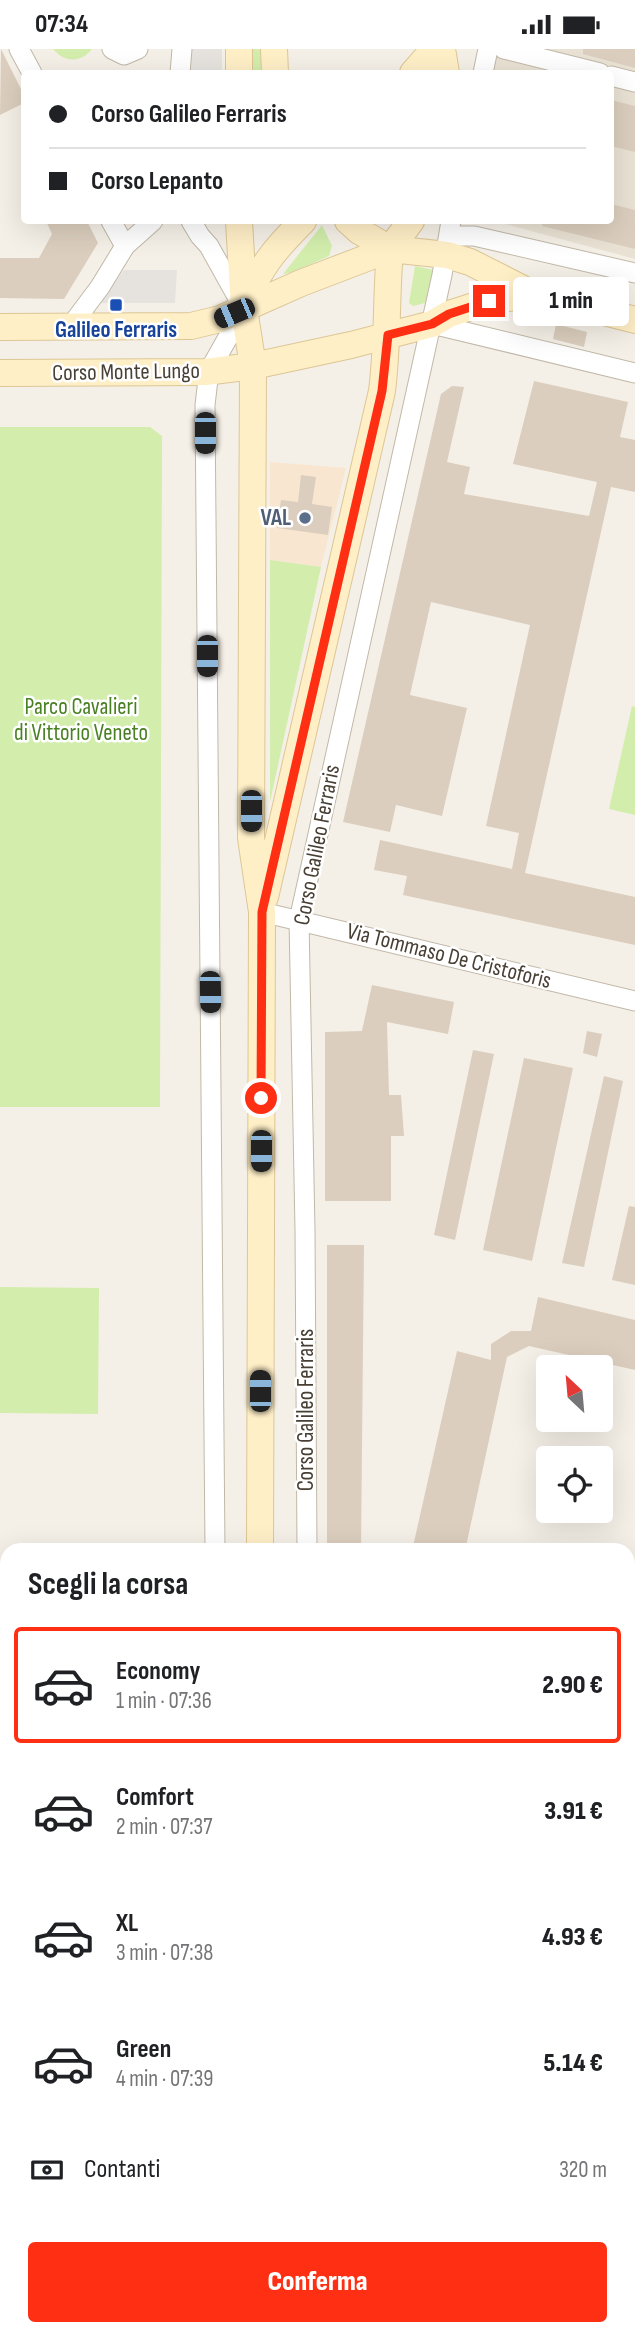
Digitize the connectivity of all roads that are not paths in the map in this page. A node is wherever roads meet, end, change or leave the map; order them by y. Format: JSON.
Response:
{"nodes":[{"id":1,"x":19,"y":49,"type":"edge"},
{"id":2,"x":112,"y":49,"type":"edge"},
{"id":3,"x":138,"y":49,"type":"edge"},
{"id":4,"x":182,"y":49,"type":"edge"},
{"id":5,"x":239,"y":49,"type":"edge"},
{"id":6,"x":274,"y":49,"type":"edge"},
{"id":7,"x":434,"y":49,"type":"edge"},
{"id":8,"x":442,"y":49,"type":"edge"},
{"id":9,"x":488,"y":49,"type":"edge"},
{"id":10,"x":503,"y":49,"type":"edge"},
{"id":11,"x":30,"y":70,"type":"edge"},
{"id":12,"x":180,"y":70,"type":"edge"},
{"id":13,"x":239,"y":70,"type":"edge"},
{"id":14,"x":275,"y":70,"type":"edge"},
{"id":15,"x":416,"y":70,"type":"edge"},
{"id":16,"x":446,"y":70,"type":"edge"},
{"id":17,"x":483,"y":70,"type":"edge"},
{"id":18,"x":588,"y":70,"type":"edge"},
{"id":19,"x":614,"y":77,"type":"edge"},
{"id":20,"x":635,"y":82,"type":"edge"},
{"id":21,"x":113,"y":224,"type":"edge"},
{"id":22,"x":150,"y":224,"type":"edge"},
{"id":23,"x":193,"y":224,"type":"edge"},
{"id":24,"x":207,"y":224,"type":"edge"},
{"id":25,"x":239,"y":224,"type":"edge"},
{"id":26,"x":300,"y":224,"type":"edge"},
{"id":27,"x":352,"y":224,"type":"edge"},
{"id":28,"x":409,"y":224,"type":"edge"},
{"id":29,"x":449,"y":237,"type":"edge"},
{"id":30,"x":125,"y":246,"type":"junction"},
{"id":31,"x":209,"y":246,"type":"junction"},
{"id":32,"x":390,"y":249,"type":"junction"},
{"id":33,"x":635,"y":273,"type":"edge"},
{"id":34,"x":533,"y":294,"type":"junction"},
{"id":35,"x":244,"y":309,"type":"junction"},
{"id":36,"x":635,"y":320,"type":"edge"},
{"id":37,"x":432,"y":324,"type":"junction"},
{"id":38,"x":0,"y":327,"type":"edge"},
{"id":39,"x":70,"y":327,"type":"junction"},
{"id":40,"x":388,"y":335,"type":"junction"},
{"id":41,"x":253,"y":366,"type":"junction"},
{"id":42,"x":209,"y":371,"type":"junction"},
{"id":43,"x":0,"y":373,"type":"edge"},
{"id":44,"x":635,"y":373,"type":"edge"},
{"id":45,"x":262,"y":912,"type":"junction"},
{"id":46,"x":299,"y":920,"type":"junction"},
{"id":47,"x":635,"y":1001,"type":"edge"},
{"id":48,"x":215,"y":1543,"type":"edge"},
{"id":49,"x":260,"y":1543,"type":"edge"},
{"id":50,"x":307,"y":1543,"type":"edge"}],
"edges":[{"from":1,"to":11,"type":"street"},
{"from":2,"to":3,"type":"street"},
{"from":4,"to":12,"type":"street"},
{"from":5,"to":13,"type":"main road"},
{"from":6,"to":14,"type":"main road"},
{"from":7,"to":15,"type":"main road"},
{"from":8,"to":16,"type":"main road"},
{"from":9,"to":17,"type":"street"},
{"from":10,"to":18,"type":"street"},
{"from":19,"to":20,"type":"street"},
{"from":21,"to":30,"type":"street"},
{"from":22,"to":30,"type":"street"},
{"from":23,"to":31,"type":"street"},
{"from":24,"to":31,"type":"street"},
{"from":25,"to":35,"type":"main road","name":"Corso Galileo Ferraris"},
{"from":26,"to":35,"type":"main road"},
{"from":27,"to":32,"type":"main road"},
{"from":28,"to":32,"type":"main road"},
{"from":29,"to":32,"type":"main road"},
{"from":29,"to":33,"type":"street"},
{"from":29,"to":34,"type":"main road"},
{"from":29,"to":37,"type":"street","name":"Corso Galileo Ferraris"},
{"from":30,"to":39,"type":"street"},
{"from":31,"to":35,"type":"street"},
{"from":32,"to":35,"type":"main road","name":"Corso Monte Lungo"},
{"from":32,"to":40,"type":"main road","name":"Corso Galileo Ferraris"},
{"from":34,"to":36,"type":"main road"},
{"from":34,"to":37,"type":"main road","name":"Corso Monte Lungo"},
{"from":35,"to":39,"type":"main road","name":"Corso Monte Lungo"},
{"from":35,"to":41,"type":"main road","name":"Corso Galileo Ferraris"},
{"from":35,"to":42,"type":"street"},
{"from":37,"to":40,"type":"main road","name":"Corso Monte Lungo"},
{"from":37,"to":44,"type":"street"},
{"from":37,"to":46,"type":"street","name":"Corso Galileo Ferraris"},
{"from":38,"to":39,"type":"main road","name":"Corso Monte Lungo"},
{"from":40,"to":41,"type":"main road","name":"Corso Monte Lungo"},
{"from":40,"to":45,"type":"main road","name":"Corso Galileo Ferraris"},
{"from":41,"to":42,"type":"main road","name":"Corso Monte Lungo"},
{"from":41,"to":45,"type":"main road","name":"Corso Galileo Ferraris"},
{"from":42,"to":43,"type":"main road","name":"Corso Monte Lungo"},
{"from":42,"to":48,"type":"street"},
{"from":45,"to":46,"type":"street","name":"Via Tommaso De Cristoforis"},
{"from":45,"to":49,"type":"main road","name":"Corso Galileo Ferraris"},
{"from":46,"to":47,"type":"street","name":"Via Tommaso De Cristoforis"},
{"from":46,"to":50,"type":"street","name":"Corso Galileo Ferraris"}]}
